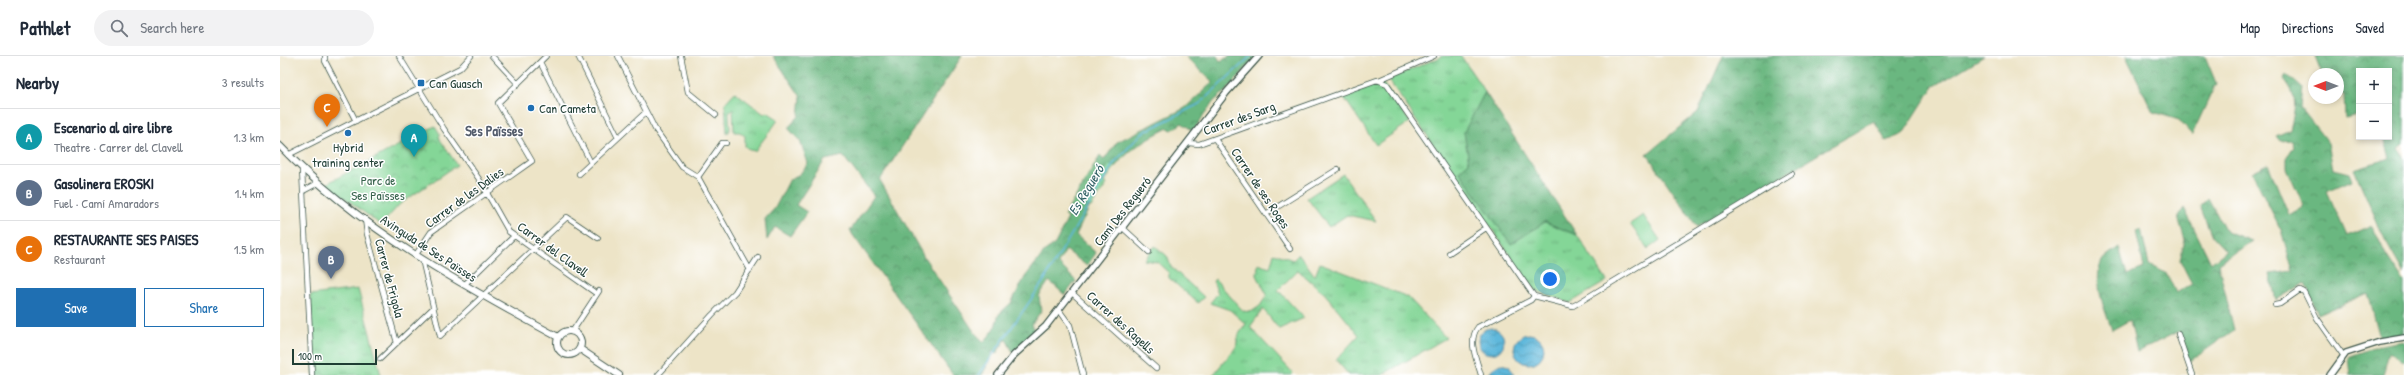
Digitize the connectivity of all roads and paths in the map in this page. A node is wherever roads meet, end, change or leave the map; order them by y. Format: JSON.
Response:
{"nodes":[{"id":1,"x":325,"y":56,"type":"edge"},
{"id":2,"x":399,"y":56,"type":"edge"},
{"id":3,"x":471,"y":56,"type":"edge"},
{"id":4,"x":492,"y":56,"type":"edge"},
{"id":5,"x":546,"y":56,"type":"edge"},
{"id":6,"x":578,"y":56,"type":"edge"},
{"id":7,"x":618,"y":56,"type":"edge"},
{"id":8,"x":680,"y":56,"type":"edge"},
{"id":9,"x":1259,"y":56,"type":"edge"},
{"id":10,"x":1434,"y":56,"type":"edge"},
{"id":11,"x":540,"y":62,"type":"junction"},
{"id":12,"x":1377,"y":80,"type":"junction"},
{"id":13,"x":518,"y":84,"type":"junction"},
{"id":14,"x":419,"y":90,"type":"junction"},
{"id":15,"x":646,"y":112,"type":"junction"},
{"id":16,"x":716,"y":115,"type":"dead end"},
{"id":17,"x":356,"y":121,"type":"junction"},
{"id":18,"x":618,"y":138,"type":"junction"},
{"id":19,"x":1215,"y":139,"type":"junction"},
{"id":20,"x":726,"y":143,"type":"dead end"},
{"id":21,"x":1188,"y":143,"type":"junction"},
{"id":22,"x":280,"y":146,"type":"edge"},
{"id":23,"x":288,"y":155,"type":"junction"},
{"id":24,"x":591,"y":162,"type":"junction"},
{"id":25,"x":1338,"y":169,"type":"dead end"},
{"id":26,"x":302,"y":170,"type":"junction"},
{"id":27,"x":579,"y":174,"type":"dead end"},
{"id":28,"x":1791,"y":174,"type":"dead end"},
{"id":29,"x":698,"y":177,"type":"junction"},
{"id":30,"x":318,"y":183,"type":"junction"},
{"id":31,"x":303,"y":192,"type":"junction"},
{"id":32,"x":487,"y":193,"type":"junction"},
{"id":33,"x":1266,"y":214,"type":"junction"},
{"id":34,"x":365,"y":219,"type":"junction"},
{"id":35,"x":1123,"y":228,"type":"junction"},
{"id":36,"x":1486,"y":228,"type":"junction"},
{"id":37,"x":514,"y":236,"type":"junction"},
{"id":38,"x":598,"y":238,"type":"dead end"},
{"id":39,"x":1290,"y":248,"type":"dead end"},
{"id":40,"x":531,"y":250,"type":"junction"},
{"id":41,"x":1149,"y":252,"type":"dead end"},
{"id":42,"x":1449,"y":253,"type":"dead end"},
{"id":43,"x":415,"y":256,"type":"junction"},
{"id":44,"x":758,"y":257,"type":"dead end"},
{"id":45,"x":422,"y":260,"type":"junction"},
{"id":46,"x":750,"y":270,"type":"junction"},
{"id":47,"x":464,"y":285,"type":"junction"},
{"id":48,"x":1072,"y":293,"type":"junction"},
{"id":49,"x":483,"y":296,"type":"junction"},
{"id":50,"x":1534,"y":296,"type":"junction"},
{"id":51,"x":2275,"y":305,"type":"dead end"},
{"id":52,"x":433,"y":308,"type":"junction"},
{"id":53,"x":1059,"y":310,"type":"junction"},
{"id":54,"x":572,"y":332,"type":"junction"},
{"id":55,"x":2178,"y":334,"type":"dead end"},
{"id":56,"x":558,"y":338,"type":"junction"},
{"id":57,"x":2404,"y":338,"type":"edge"},
{"id":58,"x":397,"y":343,"type":"junction"},
{"id":59,"x":580,"y":349,"type":"junction"},
{"id":60,"x":2343,"y":355,"type":"junction"},
{"id":61,"x":380,"y":359,"type":"dead end"},
{"id":62,"x":1156,"y":368,"type":"dead end"},
{"id":63,"x":312,"y":375,"type":"edge"},
{"id":64,"x":619,"y":375,"type":"edge"},
{"id":65,"x":658,"y":375,"type":"edge"},
{"id":66,"x":998,"y":375,"type":"edge"},
{"id":67,"x":1083,"y":375,"type":"edge"},
{"id":68,"x":1481,"y":375,"type":"edge"},
{"id":69,"x":2192,"y":375,"type":"edge"},
{"id":70,"x":2330,"y":375,"type":"edge"}],
"edges":[{"from":1,"to":17,"type":"street"},
{"from":2,"to":14,"type":"street","name":"Carrer del Clavell"},
{"from":3,"to":14,"type":"street"},
{"from":4,"to":13,"type":"street"},
{"from":5,"to":11,"type":"street"},
{"from":6,"to":18,"type":"street"},
{"from":7,"to":15,"type":"street"},
{"from":8,"to":16,"type":"street"},
{"from":9,"to":21,"type":"street","name":"Camí Des Regueró"},
{"from":10,"to":12,"type":"street","name":"Carrer des Sarg"},
{"from":11,"to":13,"type":"street"},
{"from":11,"to":24,"type":"street"},
{"from":12,"to":19,"type":"street","name":"Carrer des Sarg"},
{"from":12,"to":36,"type":"street"},
{"from":13,"to":32,"type":"street","name":"Carrer de les Dalies"},
{"from":14,"to":17,"type":"street"},
{"from":14,"to":32,"type":"street","name":"Carrer del Clavell"},
{"from":15,"to":18,"type":"street"},
{"from":15,"to":29,"type":"street"},
{"from":17,"to":23,"type":"street"},
{"from":18,"to":24,"type":"street"},
{"from":19,"to":21,"type":"street","name":"Carrer des Sarg"},
{"from":19,"to":33,"type":"street","name":"Carrer de ses Roges"},
{"from":20,"to":29,"type":"street"},
{"from":21,"to":35,"type":"street","name":"Camí Des Regueró"},
{"from":22,"to":23,"type":"main road","name":"Avinguda de Ses Païsses"},
{"from":23,"to":26,"type":"main road","name":"Avinguda de Ses Païsses"},
{"from":24,"to":27,"type":"street"},
{"from":25,"to":33,"type":"street"},
{"from":26,"to":30,"type":"main road","name":"Avinguda de Ses Païsses"},
{"from":26,"to":31,"type":"street"},
{"from":28,"to":50,"type":"street"},
{"from":29,"to":46,"type":"street"},
{"from":30,"to":31,"type":"street"},
{"from":30,"to":34,"type":"main road","name":"Avinguda de Ses Païsses"},
{"from":31,"to":63,"type":"street"},
{"from":32,"to":37,"type":"street","name":"Carrer del Clavell"},
{"from":32,"to":43,"type":"street","name":"Carrer de les Dalies"},
{"from":33,"to":39,"type":"street","name":"Carrer de ses Roges"},
{"from":34,"to":43,"type":"main road","name":"Avinguda de Ses Païsses"},
{"from":34,"to":58,"type":"street","name":"Carrer de Frigola"},
{"from":35,"to":41,"type":"street"},
{"from":35,"to":48,"type":"street","name":"Camí Des Regueró"},
{"from":36,"to":42,"type":"street"},
{"from":36,"to":50,"type":"street"},
{"from":37,"to":40,"type":"street","name":"Carrer del Clavell"},
{"from":37,"to":47,"type":"street"},
{"from":38,"to":40,"type":"street"},
{"from":40,"to":49,"type":"street"},
{"from":40,"to":54,"type":"street","name":"Carrer del Clavell"},
{"from":43,"to":45,"type":"main road","name":"Avinguda de Ses Païsses"},
{"from":44,"to":46,"type":"street"},
{"from":45,"to":47,"type":"main road","name":"Avinguda de Ses Païsses"},
{"from":45,"to":52,"type":"street"},
{"from":46,"to":65,"type":"street"},
{"from":47,"to":49,"type":"main road","name":"Avinguda de Ses Païsses"},
{"from":48,"to":53,"type":"street","name":"Camí Des Regueró"},
{"from":48,"to":62,"type":"street","name":"Carrer des Ragells"},
{"from":49,"to":52,"type":"street"},
{"from":49,"to":56,"type":"main road","name":"Avinguda de Ses Païsses"},
{"from":50,"to":68,"type":"street"},
{"from":51,"to":60,"type":"street"},
{"from":52,"to":58,"type":"street"},
{"from":53,"to":66,"type":"street","name":"Camí Des Regueró"},
{"from":53,"to":67,"type":"street"},
{"from":54,"to":56,"type":"main road"},
{"from":54,"to":59,"type":"main road"},
{"from":55,"to":69,"type":"street"},
{"from":56,"to":59,"type":"main road"},
{"from":57,"to":60,"type":"street"},
{"from":58,"to":61,"type":"street"},
{"from":59,"to":64,"type":"main road"},
{"from":60,"to":70,"type":"street"}]}
